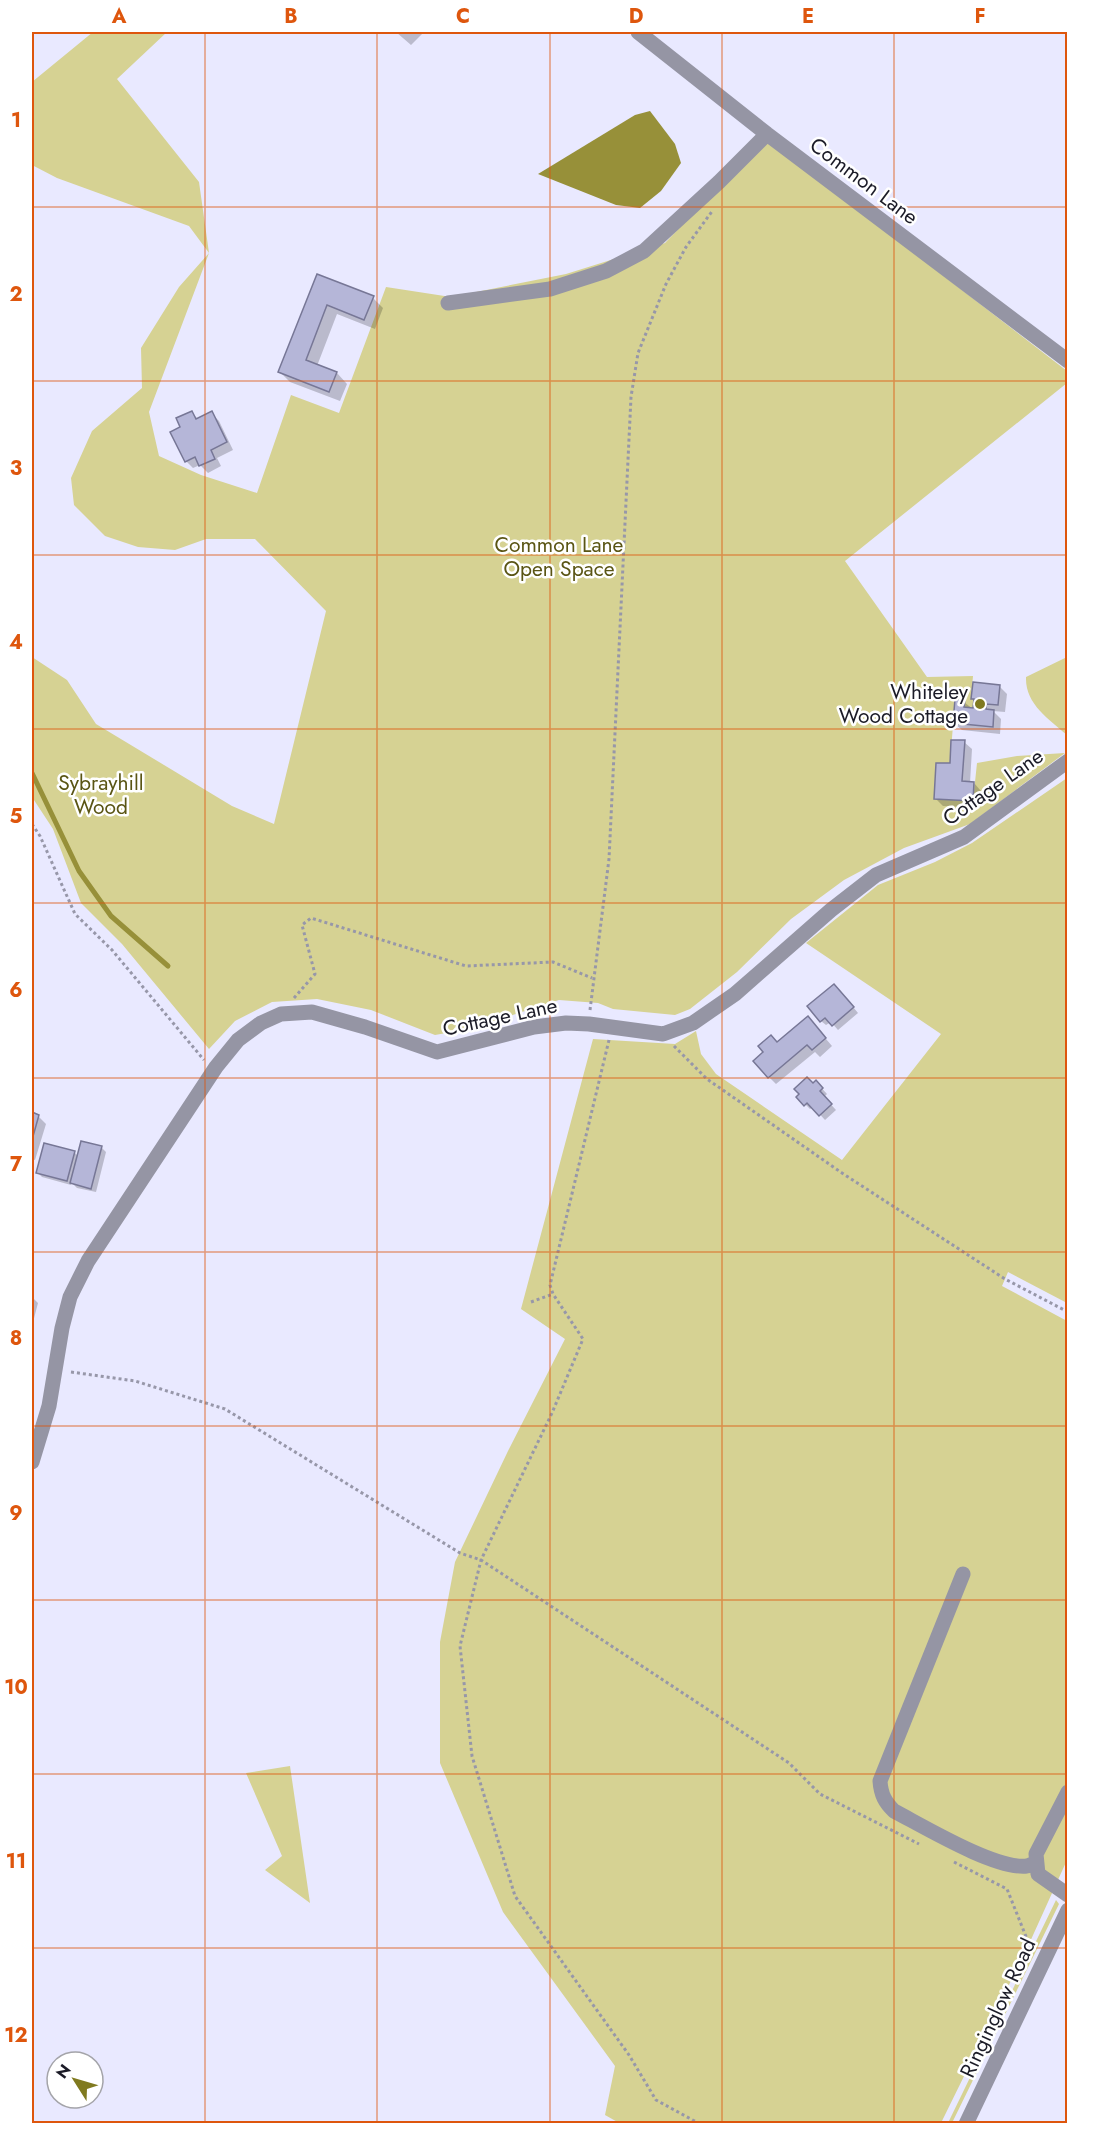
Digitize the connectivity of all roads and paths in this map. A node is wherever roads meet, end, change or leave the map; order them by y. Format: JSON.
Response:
{"nodes":[{"id":1,"x":638,"y":32,"type":"edge"},
{"id":2,"x":766,"y":134,"type":"junction"},
{"id":3,"x":713,"y":210,"type":"dead end"},
{"id":4,"x":448,"y":303,"type":"dead end"},
{"id":5,"x":1068,"y":361,"type":"edge"},
{"id":6,"x":1068,"y":761,"type":"edge"},
{"id":7,"x":32,"y":824,"type":"edge"},
{"id":8,"x":592,"y":978,"type":"junction"},
{"id":9,"x":281,"y":1014,"type":"junction"},
{"id":10,"x":589,"y":1024,"type":"junction"},
{"id":11,"x":611,"y":1027,"type":"junction"},
{"id":12,"x":663,"y":1034,"type":"junction"},
{"id":13,"x":216,"y":1067,"type":"junction"},
{"id":14,"x":553,"y":1294,"type":"junction"},
{"id":15,"x":531,"y":1302,"type":"dead end"},
{"id":16,"x":1068,"y":1312,"type":"edge"},
{"id":17,"x":55,"y":1372,"type":"junction"},
{"id":18,"x":32,"y":1462,"type":"edge"},
{"id":19,"x":481,"y":1560,"type":"junction"},
{"id":20,"x":963,"y":1575,"type":"dead end"},
{"id":21,"x":1068,"y":1792,"type":"edge"},
{"id":22,"x":924,"y":1846,"type":"dead end"},
{"id":23,"x":945,"y":1857,"type":"dead end"},
{"id":24,"x":1036,"y":1862,"type":"junction"},
{"id":25,"x":1068,"y":1895,"type":"edge"},
{"id":26,"x":1068,"y":1910,"type":"edge"},
{"id":27,"x":1046,"y":1954,"type":"junction"},
{"id":28,"x":700,"y":2124,"type":"edge"},
{"id":29,"x":966,"y":2124,"type":"edge"}],
"edges":[{"from":1,"to":2,"type":"street","name":"Common Lane"},
{"from":2,"to":4,"type":"street"},
{"from":2,"to":5,"type":"street","name":"Common Lane"},
{"from":3,"to":8,"type":"path"},
{"from":6,"to":12,"type":"street","name":"Cottage Lane"},
{"from":7,"to":13,"type":"path"},
{"from":8,"to":9,"type":"path"},
{"from":8,"to":10,"type":"path"},
{"from":9,"to":10,"type":"street","name":"Cottage Lane"},
{"from":9,"to":13,"type":"street","name":"Cottage Lane"},
{"from":10,"to":11,"type":"street","name":"Cottage Lane"},
{"from":11,"to":12,"type":"street","name":"Cottage Lane"},
{"from":11,"to":14,"type":"path"},
{"from":12,"to":16,"type":"path"},
{"from":13,"to":17,"type":"street","name":"Cottage Lane"},
{"from":14,"to":15,"type":"path"},
{"from":14,"to":19,"type":"path"},
{"from":17,"to":18,"type":"street","name":"Cottage Lane"},
{"from":17,"to":19,"type":"path"},
{"from":19,"to":22,"type":"path"},
{"from":19,"to":28,"type":"path"},
{"from":20,"to":24,"type":"street"},
{"from":21,"to":24,"type":"street"},
{"from":23,"to":27,"type":"path"},
{"from":24,"to":25,"type":"street"},
{"from":26,"to":27,"type":"street","name":"Ringinglow Road"},
{"from":27,"to":29,"type":"street","name":"Ringinglow Road"}]}
